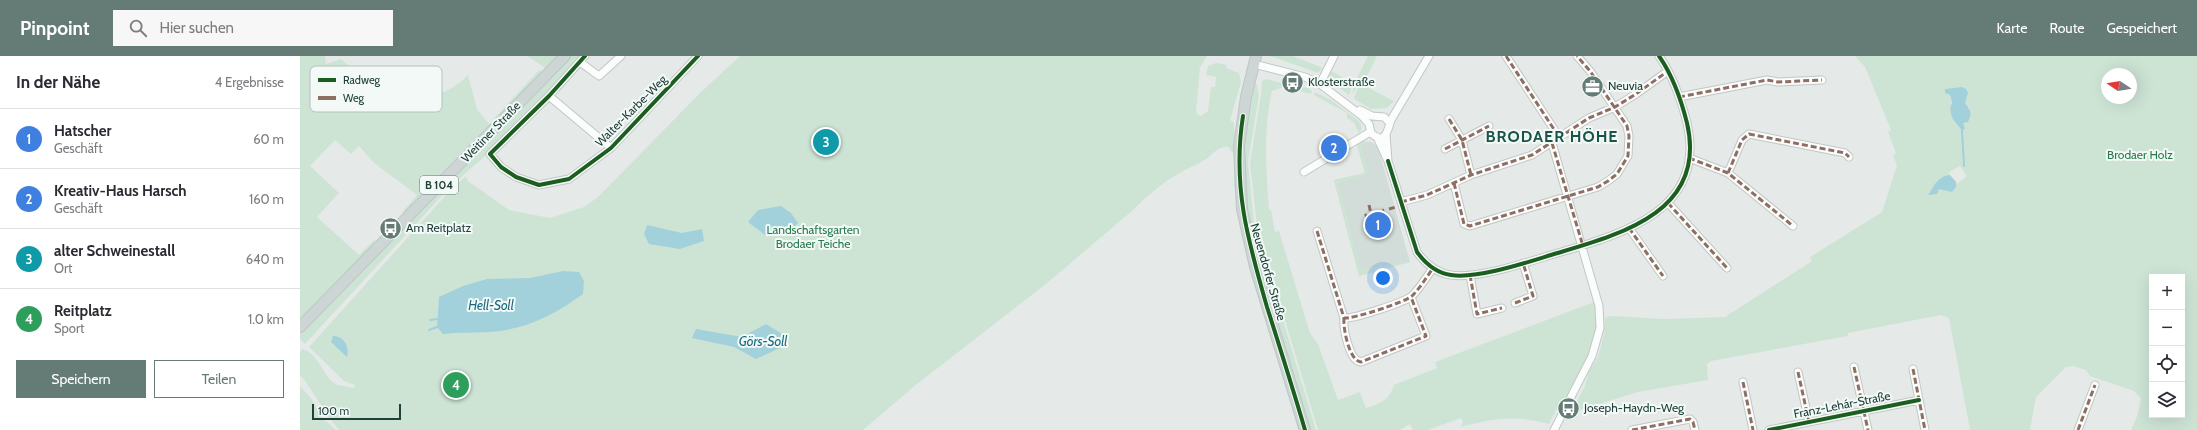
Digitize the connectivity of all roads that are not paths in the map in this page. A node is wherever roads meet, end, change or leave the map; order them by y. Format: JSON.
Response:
{"nodes":[{"id":1,"x":565,"y":56,"type":"edge"},
{"id":2,"x":585,"y":56,"type":"edge"},
{"id":3,"x":621,"y":56,"type":"edge"},
{"id":4,"x":698,"y":56,"type":"edge"},
{"id":5,"x":1334,"y":56,"type":"edge"},
{"id":6,"x":1429,"y":56,"type":"edge"},
{"id":7,"x":1506,"y":56,"type":"edge"},
{"id":8,"x":1577,"y":56,"type":"edge"},
{"id":9,"x":1659,"y":56,"type":"edge"},
{"id":10,"x":1255,"y":60,"type":"edge"},
{"id":11,"x":580,"y":62,"type":"junction"},
{"id":12,"x":1668,"y":71,"type":"junction"},
{"id":13,"x":1822,"y":80,"type":"dead end"},
{"id":14,"x":1320,"y":84,"type":"junction"},
{"id":15,"x":549,"y":96,"type":"junction"},
{"id":16,"x":1679,"y":97,"type":"junction"},
{"id":17,"x":1403,"y":102,"type":"junction"},
{"id":18,"x":1348,"y":103,"type":"junction"},
{"id":19,"x":1615,"y":106,"type":"junction"},
{"id":20,"x":1376,"y":116,"type":"junction"},
{"id":21,"x":1384,"y":117,"type":"junction"},
{"id":22,"x":1448,"y":119,"type":"dead end"},
{"id":23,"x":1390,"y":123,"type":"junction"},
{"id":24,"x":1489,"y":126,"type":"dead end"},
{"id":25,"x":1369,"y":128,"type":"junction"},
{"id":26,"x":1386,"y":135,"type":"junction"},
{"id":27,"x":1377,"y":137,"type":"junction"},
{"id":28,"x":1559,"y":138,"type":"junction"},
{"id":29,"x":1462,"y":140,"type":"junction"},
{"id":30,"x":1552,"y":143,"type":"junction"},
{"id":31,"x":611,"y":148,"type":"junction"},
{"id":32,"x":1446,"y":149,"type":"dead end"},
{"id":33,"x":1849,"y":157,"type":"dead end"},
{"id":34,"x":1689,"y":158,"type":"junction"},
{"id":35,"x":1388,"y":161,"type":"junction"},
{"id":36,"x":1304,"y":172,"type":"dead end"},
{"id":37,"x":1728,"y":173,"type":"junction"},
{"id":38,"x":1471,"y":175,"type":"junction"},
{"id":39,"x":1454,"y":183,"type":"junction"},
{"id":40,"x":1569,"y":195,"type":"junction"},
{"id":41,"x":1401,"y":202,"type":"junction"},
{"id":42,"x":1668,"y":203,"type":"junction"},
{"id":43,"x":1792,"y":226,"type":"dead end"},
{"id":44,"x":1629,"y":228,"type":"junction"},
{"id":45,"x":1317,"y":230,"type":"dead end"},
{"id":46,"x":1583,"y":246,"type":"junction"},
{"id":47,"x":1523,"y":263,"type":"junction"},
{"id":48,"x":1433,"y":268,"type":"junction"},
{"id":49,"x":1728,"y":268,"type":"dead end"},
{"id":50,"x":1470,"y":274,"type":"junction"},
{"id":51,"x":1663,"y":276,"type":"dead end"},
{"id":52,"x":1411,"y":297,"type":"junction"},
{"id":53,"x":1515,"y":303,"type":"dead end"},
{"id":54,"x":1502,"y":308,"type":"dead end"},
{"id":55,"x":1344,"y":318,"type":"junction"},
{"id":56,"x":300,"y":327,"type":"edge"},
{"id":57,"x":1854,"y":366,"type":"dead end"},
{"id":58,"x":1913,"y":369,"type":"dead end"},
{"id":59,"x":1798,"y":372,"type":"dead end"},
{"id":60,"x":1743,"y":382,"type":"dead end"},
{"id":61,"x":2096,"y":385,"type":"dead end"},
{"id":62,"x":1919,"y":400,"type":"junction"},
{"id":63,"x":1864,"y":411,"type":"junction"},
{"id":64,"x":1809,"y":422,"type":"junction"},
{"id":65,"x":1644,"y":429,"type":"edge"},
{"id":66,"x":1305,"y":430,"type":"edge"},
{"id":67,"x":1554,"y":430,"type":"edge"},
{"id":68,"x":1632,"y":430,"type":"edge"},
{"id":69,"x":1695,"y":430,"type":"edge"},
{"id":70,"x":1753,"y":430,"type":"edge"},
{"id":71,"x":1769,"y":430,"type":"edge"},
{"id":72,"x":1868,"y":430,"type":"edge"},
{"id":73,"x":1925,"y":430,"type":"edge"},
{"id":74,"x":2078,"y":430,"type":"edge"}],
"edges":[{"from":1,"to":56,"type":"main road","name":"Weitiner Straße","number":"B 104"},
{"from":2,"to":11,"type":"street"},
{"from":3,"to":11,"type":"street"},
{"from":4,"to":31,"type":"street","name":"Walter-Karbe-Weg"},
{"from":5,"to":14,"type":"street"},
{"from":6,"to":17,"type":"street"},
{"from":7,"to":28,"type":"street"},
{"from":8,"to":19,"type":"street"},
{"from":9,"to":12,"type":"street"},
{"from":10,"to":14,"type":"street"},
{"from":10,"to":66,"type":"main road","name":"Neuendorfer Straße"},
{"from":11,"to":15,"type":"street"},
{"from":12,"to":16,"type":"street"},
{"from":12,"to":19,"type":"street"},
{"from":13,"to":16,"type":"street"},
{"from":14,"to":18,"type":"street"},
{"from":15,"to":31,"type":"street"},
{"from":15,"to":31,"type":"street","name":"Walter-Karbe-Weg"},
{"from":16,"to":34,"type":"street"},
{"from":17,"to":21,"type":"street"},
{"from":17,"to":23,"type":"street"},
{"from":18,"to":20,"type":"street"},
{"from":18,"to":25,"type":"street"},
{"from":19,"to":28,"type":"street"},
{"from":19,"to":40,"type":"street"},
{"from":20,"to":21,"type":"street"},
{"from":20,"to":25,"type":"street"},
{"from":21,"to":23,"type":"street"},
{"from":22,"to":29,"type":"street"},
{"from":23,"to":26,"type":"street"},
{"from":24,"to":29,"type":"street"},
{"from":25,"to":27,"type":"street"},
{"from":25,"to":36,"type":"street"},
{"from":26,"to":27,"type":"street"},
{"from":26,"to":35,"type":"street"},
{"from":27,"to":35,"type":"street"},
{"from":28,"to":30,"type":"street"},
{"from":29,"to":32,"type":"street"},
{"from":29,"to":38,"type":"street"},
{"from":30,"to":38,"type":"street"},
{"from":30,"to":40,"type":"street"},
{"from":33,"to":37,"type":"street"},
{"from":34,"to":37,"type":"street"},
{"from":34,"to":42,"type":"street"},
{"from":35,"to":41,"type":"street"},
{"from":37,"to":43,"type":"street"},
{"from":38,"to":39,"type":"street"},
{"from":39,"to":40,"type":"street"},
{"from":39,"to":41,"type":"street"},
{"from":40,"to":46,"type":"street"},
{"from":41,"to":48,"type":"street"},
{"from":42,"to":44,"type":"street"},
{"from":42,"to":49,"type":"street"},
{"from":44,"to":46,"type":"street"},
{"from":44,"to":51,"type":"street"},
{"from":45,"to":55,"type":"street"},
{"from":46,"to":47,"type":"street"},
{"from":46,"to":67,"type":"street"},
{"from":47,"to":50,"type":"street"},
{"from":47,"to":53,"type":"street"},
{"from":48,"to":50,"type":"street"},
{"from":48,"to":52,"type":"street"},
{"from":50,"to":54,"type":"street"},
{"from":52,"to":55,"type":"street"},
{"from":52,"to":55,"type":"street"},
{"from":57,"to":63,"type":"street","name":"Franz-Lehár-Straße"},
{"from":58,"to":62,"type":"street"},
{"from":59,"to":64,"type":"street","name":"Franz-Lehár-Straße"},
{"from":60,"to":70,"type":"street"},
{"from":61,"to":74,"type":"street"},
{"from":62,"to":63,"type":"street","name":"Franz-Lehár-Straße"},
{"from":62,"to":73,"type":"street"},
{"from":63,"to":64,"type":"street","name":"Franz-Lehár-Straße"},
{"from":63,"to":72,"type":"street"},
{"from":64,"to":71,"type":"street","name":"Franz-Lehár-Straße"},
{"from":65,"to":68,"type":"street"},
{"from":65,"to":69,"type":"street"}]}
